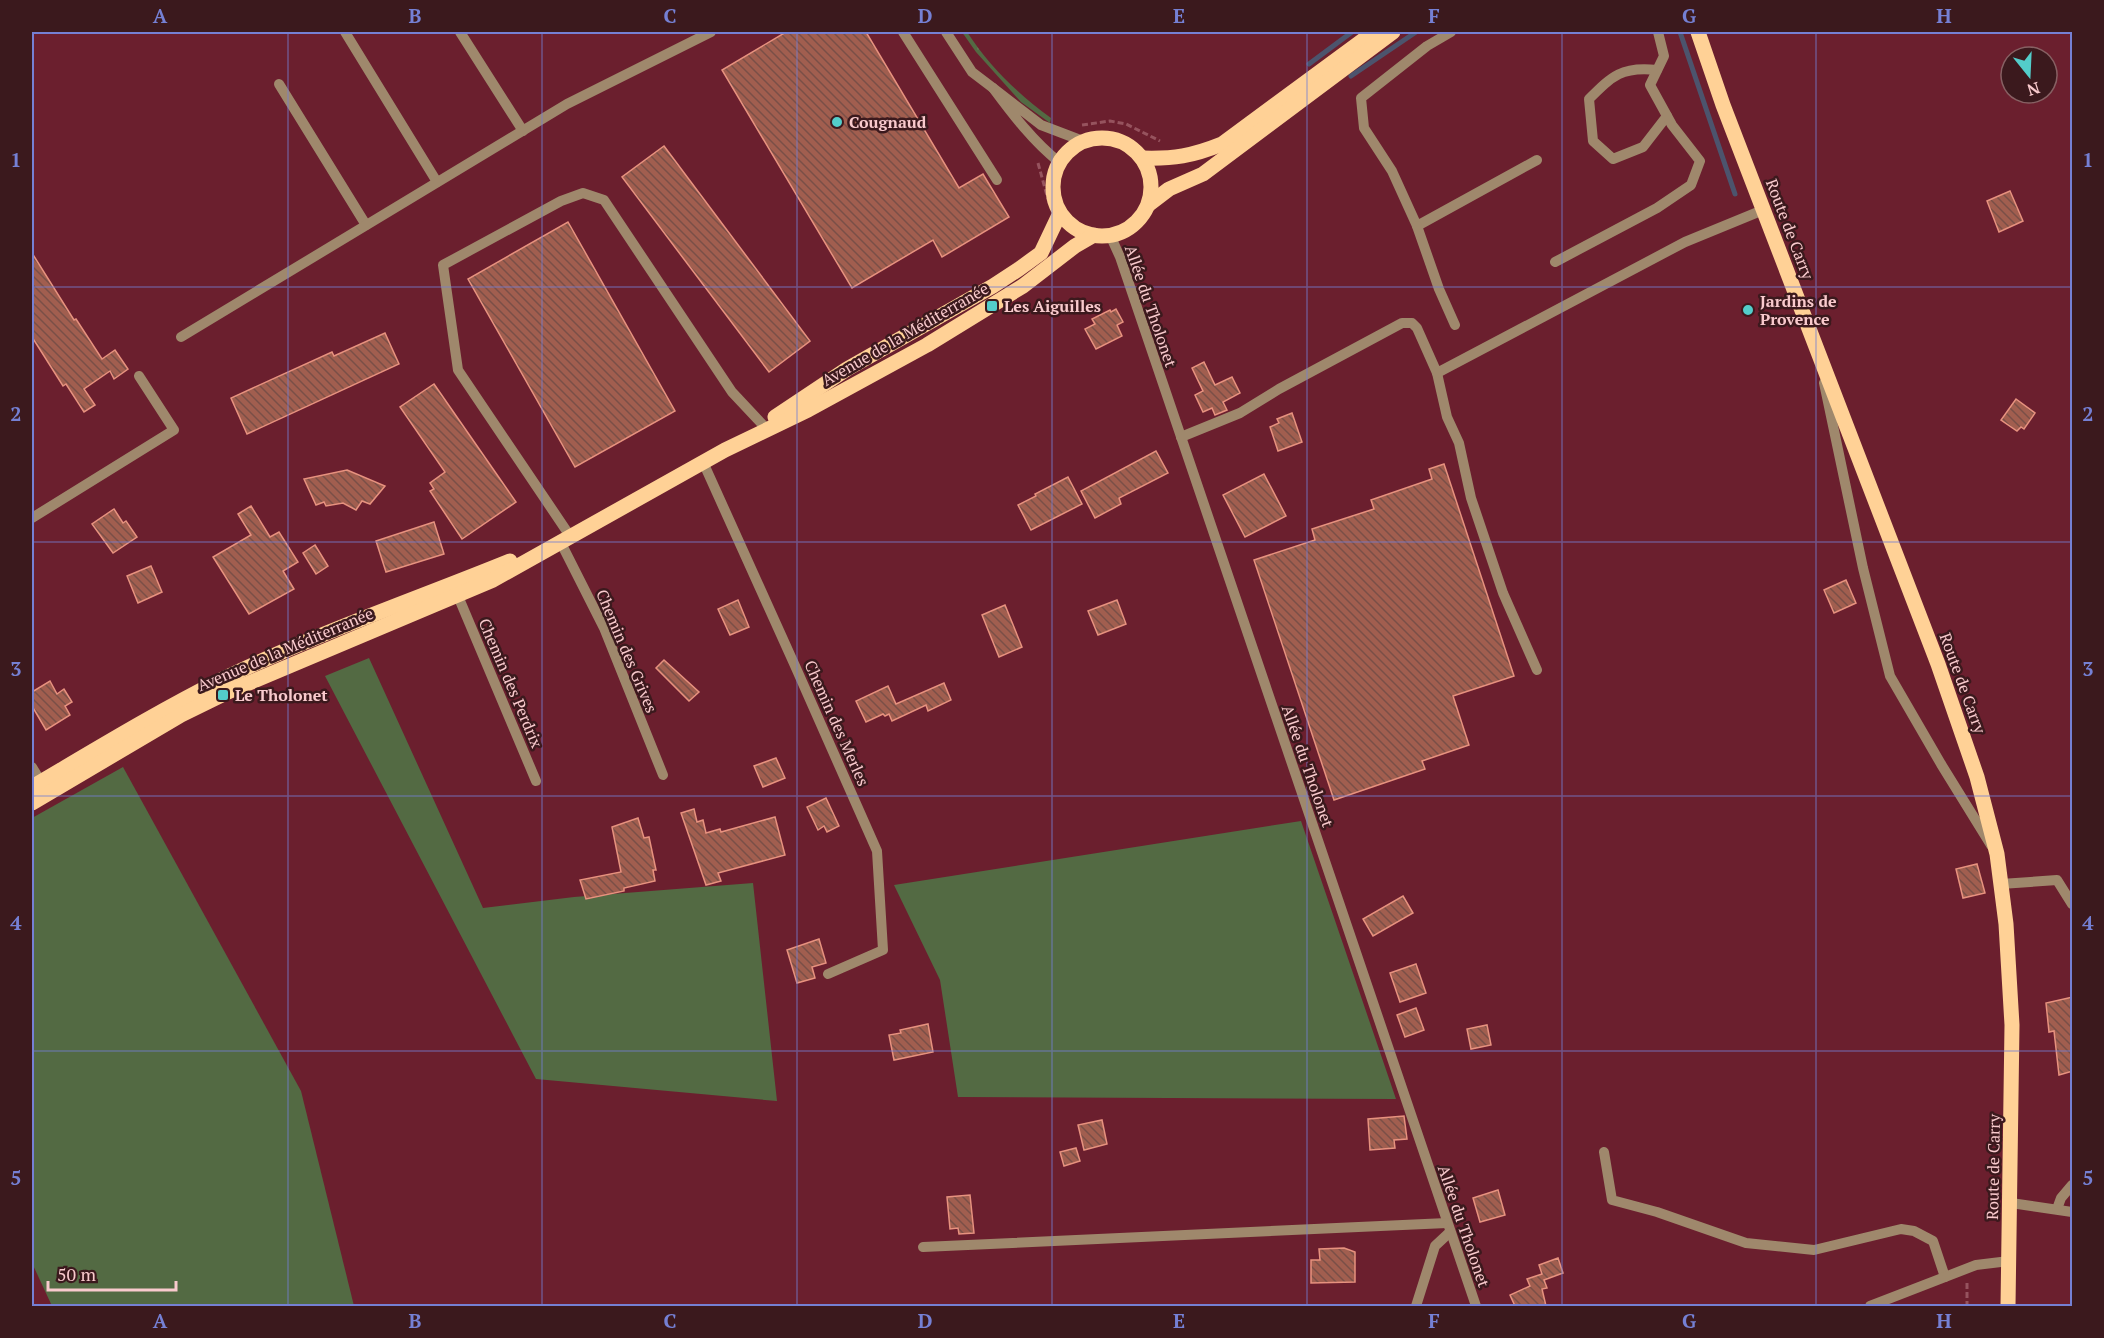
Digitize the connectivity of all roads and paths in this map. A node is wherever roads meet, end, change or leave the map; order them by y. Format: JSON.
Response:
{"nodes":[{"id":1,"x":345,"y":32,"type":"edge"},
{"id":2,"x":460,"y":32,"type":"edge"},
{"id":3,"x":711,"y":32,"type":"edge"},
{"id":4,"x":903,"y":32,"type":"edge"},
{"id":5,"x":946,"y":32,"type":"edge"},
{"id":6,"x":1374,"y":32,"type":"edge"},
{"id":7,"x":1393,"y":32,"type":"edge"},
{"id":8,"x":1451,"y":32,"type":"edge"},
{"id":9,"x":1658,"y":32,"type":"edge"},
{"id":10,"x":1698,"y":32,"type":"edge"},
{"id":11,"x":1707,"y":32,"type":"edge"},
{"id":12,"x":1657,"y":70,"type":"junction"},
{"id":13,"x":279,"y":84,"type":"dead end"},
{"id":14,"x":993,"y":88,"type":"junction"},
{"id":15,"x":1723,"y":105,"type":"junction"},
{"id":16,"x":1667,"y":116,"type":"junction"},
{"id":17,"x":1077,"y":124,"type":"dead end"},
{"id":18,"x":523,"y":131,"type":"junction"},
{"id":19,"x":1083,"y":141,"type":"junction"},
{"id":20,"x":1168,"y":145,"type":"dead end"},
{"id":21,"x":1035,"y":156,"type":"dead end"},
{"id":22,"x":1142,"y":158,"type":"junction"},
{"id":23,"x":1537,"y":160,"type":"dead end"},
{"id":24,"x":1059,"y":162,"type":"junction"},
{"id":25,"x":997,"y":180,"type":"dead end"},
{"id":26,"x":437,"y":182,"type":"junction"},
{"id":27,"x":1148,"y":206,"type":"junction"},
{"id":28,"x":1764,"y":210,"type":"junction"},
{"id":29,"x":1055,"y":211,"type":"junction"},
{"id":30,"x":366,"y":225,"type":"junction"},
{"id":31,"x":1417,"y":226,"type":"junction"},
{"id":32,"x":1110,"y":235,"type":"junction"},
{"id":33,"x":1094,"y":236,"type":"junction"},
{"id":34,"x":1555,"y":262,"type":"dead end"},
{"id":35,"x":1455,"y":325,"type":"dead end"},
{"id":36,"x":181,"y":337,"type":"dead end"},
{"id":37,"x":1817,"y":350,"type":"junction"},
{"id":38,"x":1437,"y":372,"type":"junction"},
{"id":39,"x":139,"y":376,"type":"dead end"},
{"id":40,"x":763,"y":425,"type":"junction"},
{"id":41,"x":1181,"y":437,"type":"junction"},
{"id":42,"x":725,"y":450,"type":"junction"},
{"id":43,"x":702,"y":462,"type":"junction"},
{"id":44,"x":32,"y":518,"type":"edge"},
{"id":45,"x":565,"y":538,"type":"junction"},
{"id":46,"x":458,"y":596,"type":"junction"},
{"id":47,"x":1538,"y":670,"type":"dead end"},
{"id":48,"x":32,"y":767,"type":"edge"},
{"id":49,"x":663,"y":775,"type":"dead end"},
{"id":50,"x":536,"y":781,"type":"dead end"},
{"id":51,"x":40,"y":787,"type":"edge"},
{"id":52,"x":32,"y":803,"type":"edge"},
{"id":53,"x":1996,"y":854,"type":"junction"},
{"id":54,"x":2001,"y":884,"type":"junction"},
{"id":55,"x":2073,"y":904,"type":"edge"},
{"id":56,"x":828,"y":974,"type":"dead end"},
{"id":57,"x":1604,"y":1152,"type":"dead end"},
{"id":58,"x":2073,"y":1185,"type":"edge"},
{"id":59,"x":2011,"y":1203,"type":"junction"},
{"id":60,"x":2057,"y":1209,"type":"junction"},
{"id":61,"x":2073,"y":1212,"type":"edge"},
{"id":62,"x":1449,"y":1228,"type":"junction"},
{"id":63,"x":923,"y":1247,"type":"dead end"},
{"id":64,"x":2009,"y":1261,"type":"junction"},
{"id":65,"x":1967,"y":1269,"type":"junction"},
{"id":66,"x":1945,"y":1277,"type":"junction"},
{"id":67,"x":1416,"y":1306,"type":"edge"},
{"id":68,"x":1476,"y":1306,"type":"edge"},
{"id":69,"x":1870,"y":1306,"type":"edge"},
{"id":70,"x":1967,"y":1306,"type":"edge"},
{"id":71,"x":2008,"y":1306,"type":"edge"}],
"edges":[{"from":1,"to":26,"type":"street"},
{"from":2,"to":18,"type":"street"},
{"from":3,"to":18,"type":"street"},
{"from":4,"to":25,"type":"street"},
{"from":5,"to":14,"type":"street"},
{"from":6,"to":22,"type":"main road"},
{"from":7,"to":27,"type":"main road"},
{"from":8,"to":31,"type":"street"},
{"from":9,"to":12,"type":"street"},
{"from":10,"to":15,"type":"main road","name":"Route de Carry"},
{"from":11,"to":15,"type":"main road","name":"Route de Carry"},
{"from":12,"to":16,"type":"street"},
{"from":12,"to":16,"type":"street"},
{"from":13,"to":30,"type":"street"},
{"from":14,"to":19,"type":"street"},
{"from":14,"to":24,"type":"street"},
{"from":15,"to":28,"type":"main road","name":"Route de Carry"},
{"from":16,"to":34,"type":"street"},
{"from":17,"to":20,"type":"path"},
{"from":18,"to":26,"type":"street"},
{"from":19,"to":22,"type":"main road"},
{"from":19,"to":24,"type":"main road"},
{"from":21,"to":29,"type":"path"},
{"from":22,"to":27,"type":"main road"},
{"from":23,"to":31,"type":"street"},
{"from":24,"to":29,"type":"main road"},
{"from":26,"to":30,"type":"street"},
{"from":27,"to":32,"type":"main road"},
{"from":28,"to":37,"type":"main road","name":"Route de Carry"},
{"from":28,"to":38,"type":"street"},
{"from":29,"to":33,"type":"main road"},
{"from":29,"to":40,"type":"main road","name":"Avenue de la Méditerranée"},
{"from":30,"to":36,"type":"street"},
{"from":31,"to":35,"type":"street"},
{"from":32,"to":33,"type":"main road"},
{"from":32,"to":41,"type":"street","name":"Allée du Tholonet"},
{"from":33,"to":42,"type":"main road","name":"Avenue de la Méditerranée"},
{"from":37,"to":53,"type":"main road","name":"Route de Carry"},
{"from":37,"to":53,"type":"street"},
{"from":38,"to":41,"type":"street"},
{"from":38,"to":47,"type":"street"},
{"from":39,"to":44,"type":"street"},
{"from":40,"to":42,"type":"main road","name":"Avenue de la Méditerranée"},
{"from":40,"to":45,"type":"street","name":"Chemin des Grives"},
{"from":41,"to":62,"type":"street","name":"Allée du Tholonet"},
{"from":42,"to":43,"type":"main road","name":"Avenue de la Méditerranée"},
{"from":43,"to":45,"type":"main road","name":"Avenue de la Méditerranée"},
{"from":43,"to":56,"type":"street","name":"Chemin des Merles"},
{"from":45,"to":46,"type":"main road","name":"Avenue de la Méditerranée"},
{"from":45,"to":49,"type":"street","name":"Chemin des Grives"},
{"from":45,"to":51,"type":"main road","name":"Avenue de la Méditerranée"},
{"from":46,"to":50,"type":"street","name":"Chemin des Perdrix"},
{"from":46,"to":51,"type":"main road","name":"Avenue de la Méditerranée"},
{"from":48,"to":51,"type":"street"},
{"from":51,"to":52,"type":"main road","name":"Avenue de la Méditerranée"},
{"from":53,"to":54,"type":"main road","name":"Route de Carry"},
{"from":54,"to":55,"type":"street"},
{"from":54,"to":59,"type":"main road","name":"Route de Carry"},
{"from":57,"to":66,"type":"street"},
{"from":58,"to":60,"type":"street"},
{"from":59,"to":60,"type":"street"},
{"from":59,"to":64,"type":"main road","name":"Route de Carry"},
{"from":60,"to":61,"type":"street"},
{"from":62,"to":63,"type":"street"},
{"from":62,"to":67,"type":"street"},
{"from":62,"to":68,"type":"street","name":"Allée du Tholonet"},
{"from":64,"to":65,"type":"street"},
{"from":64,"to":71,"type":"main road","name":"Route de Carry"},
{"from":65,"to":66,"type":"street"},
{"from":65,"to":70,"type":"path"},
{"from":66,"to":69,"type":"street"}]}
